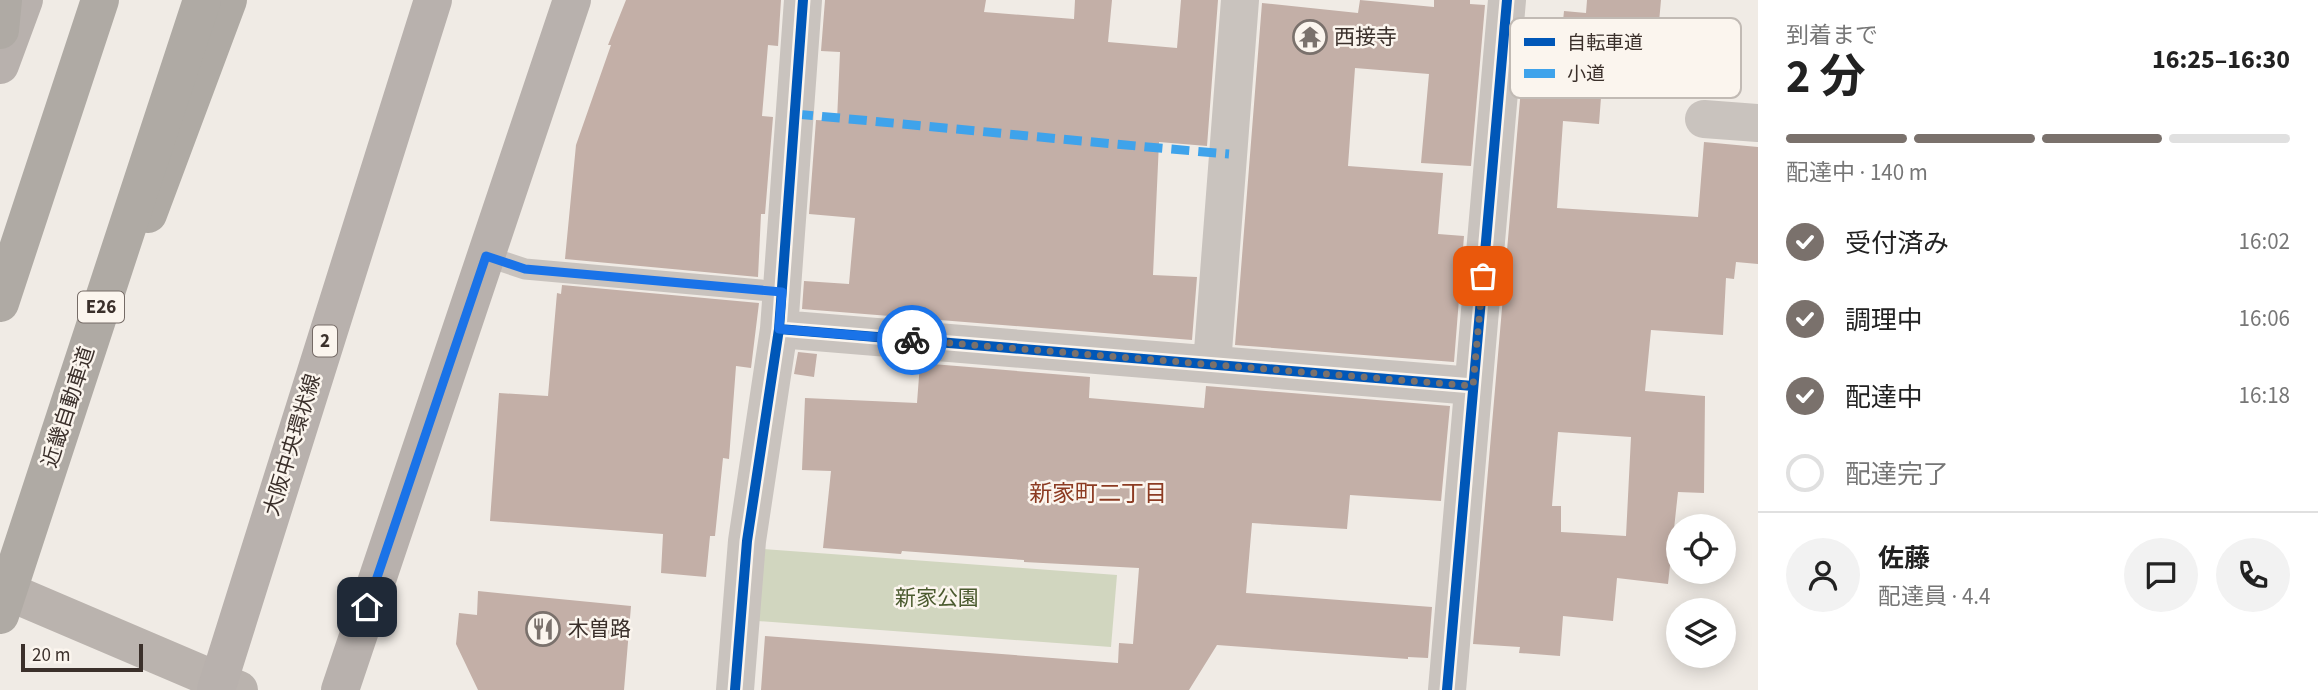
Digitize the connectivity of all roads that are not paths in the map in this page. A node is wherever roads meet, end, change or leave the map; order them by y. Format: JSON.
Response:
{"nodes":[{"id":1,"x":3,"y":0,"type":"edge"},
{"id":2,"x":24,"y":0,"type":"edge"},
{"id":3,"x":100,"y":0,"type":"edge"},
{"id":4,"x":202,"y":0,"type":"edge"},
{"id":5,"x":228,"y":0,"type":"edge"},
{"id":6,"x":441,"y":0,"type":"edge"},
{"id":7,"x":572,"y":0,"type":"edge"},
{"id":8,"x":803,"y":0,"type":"edge"},
{"id":9,"x":1240,"y":0,"type":"edge"},
{"id":10,"x":1507,"y":0,"type":"edge"},
{"id":11,"x":427,"y":17,"type":"edge"},
{"id":12,"x":0,"y":30,"type":"edge"},
{"id":13,"x":0,"y":65,"type":"edge"},
{"id":14,"x":1704,"y":119,"type":"dead end"},
{"id":15,"x":1758,"y":123,"type":"edge"},
{"id":16,"x":486,"y":256,"type":"junction"},
{"id":17,"x":0,"y":303,"type":"edge"},
{"id":18,"x":780,"y":311,"type":"junction"},
{"id":19,"x":1212,"y":365,"type":"junction"},
{"id":20,"x":1473,"y":386,"type":"junction"},
{"id":21,"x":72,"y":397,"type":"junction"},
{"id":22,"x":0,"y":588,"type":"edge"},
{"id":23,"x":0,"y":615,"type":"edge"},
{"id":24,"x":224,"y":688,"type":"edge"},
{"id":25,"x":340,"y":690,"type":"edge"},
{"id":26,"x":735,"y":690,"type":"edge"},
{"id":27,"x":1447,"y":690,"type":"edge"}],
"edges":[{"from":1,"to":12,"type":"highway"},
{"from":2,"to":13,"type":"main road"},
{"from":3,"to":17,"type":"highway"},
{"from":4,"to":21,"type":"highway","name":"近畿自動車道","number":"E26","bridge":true},
{"from":5,"to":21,"type":"highway","bridge":true},
{"from":6,"to":11,"type":"main road","name":"大阪中央環状線"},
{"from":7,"to":16,"type":"main road"},
{"from":8,"to":18,"type":"street"},
{"from":9,"to":19,"type":"street"},
{"from":10,"to":20,"type":"street"},
{"from":11,"to":24,"type":"main road","name":"大阪中央環状線","number":"2"},
{"from":14,"to":15,"type":"street"},
{"from":16,"to":18,"type":"lane"},
{"from":16,"to":25,"type":"main road"},
{"from":18,"to":19,"type":"street"},
{"from":18,"to":26,"type":"street"},
{"from":19,"to":20,"type":"street"},
{"from":20,"to":27,"type":"street"},
{"from":21,"to":23,"type":"highway","name":"近畿自動車道","number":"E26","bridge":true},
{"from":22,"to":24,"type":"main road"}]}
